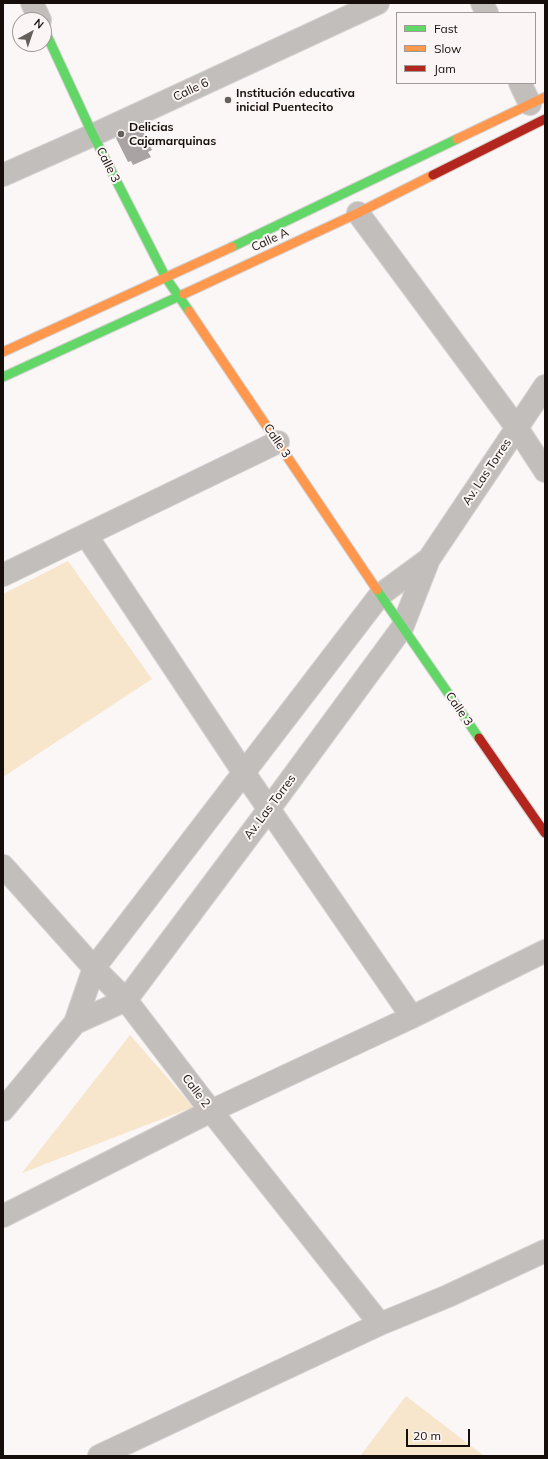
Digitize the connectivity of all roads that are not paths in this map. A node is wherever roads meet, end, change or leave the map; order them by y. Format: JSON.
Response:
{"nodes":[{"id":1,"x":378,"y":3,"type":"edge"},
{"id":2,"x":482,"y":3,"type":"edge"},
{"id":3,"x":486,"y":12,"type":"edge"},
{"id":4,"x":52,"y":46,"type":"edge"},
{"id":5,"x":521,"y":84,"type":"edge"},
{"id":6,"x":540,"y":107,"type":"edge"},
{"id":7,"x":93,"y":135,"type":"junction"},
{"id":8,"x":3,"y":175,"type":"edge"},
{"id":9,"x":358,"y":213,"type":"junction"},
{"id":10,"x":166,"y":278,"type":"junction"},
{"id":11,"x":178,"y":297,"type":"junction"},
{"id":12,"x":3,"y":352,"type":"edge"},
{"id":13,"x":3,"y":377,"type":"edge"},
{"id":14,"x":545,"y":386,"type":"edge"},
{"id":15,"x":517,"y":428,"type":"junction"},
{"id":16,"x":278,"y":442,"type":"junction"},
{"id":17,"x":545,"y":471,"type":"edge"},
{"id":18,"x":86,"y":535,"type":"junction"},
{"id":19,"x":429,"y":559,"type":"junction"},
{"id":20,"x":3,"y":575,"type":"edge"},
{"id":21,"x":380,"y":595,"type":"junction"},
{"id":22,"x":402,"y":628,"type":"junction"},
{"id":23,"x":244,"y":773,"type":"junction"},
{"id":24,"x":269,"y":809,"type":"junction"},
{"id":25,"x":545,"y":833,"type":"edge"},
{"id":26,"x":3,"y":866,"type":"edge"},
{"id":27,"x":545,"y":952,"type":"edge"},
{"id":28,"x":94,"y":968,"type":"junction"},
{"id":29,"x":126,"y":1000,"type":"junction"},
{"id":30,"x":412,"y":1017,"type":"junction"},
{"id":31,"x":75,"y":1024,"type":"junction"},
{"id":32,"x":3,"y":1110,"type":"edge"},
{"id":33,"x":211,"y":1111,"type":"junction"},
{"id":34,"x":3,"y":1216,"type":"edge"},
{"id":35,"x":545,"y":1251,"type":"edge"},
{"id":36,"x":380,"y":1324,"type":"junction"},
{"id":37,"x":99,"y":1456,"type":"edge"}],
"edges":[{"from":1,"to":7,"type":"street","name":"Calle 6"},
{"from":2,"to":3,"type":"street"},
{"from":4,"to":7,"type":"street","name":"Calle 3"},
{"from":5,"to":6,"type":"street"},
{"from":6,"to":9,"type":"street","name":"Calle A"},
{"from":6,"to":10,"type":"street","name":"Calle A"},
{"from":7,"to":8,"type":"street","name":"Calle 6"},
{"from":7,"to":10,"type":"street","name":"Calle 3"},
{"from":9,"to":11,"type":"street","name":"Calle A"},
{"from":9,"to":15,"type":"street"},
{"from":10,"to":11,"type":"street","name":"Calle 3"},
{"from":10,"to":12,"type":"street","name":"Calle A"},
{"from":11,"to":13,"type":"street","name":"Calle A"},
{"from":11,"to":16,"type":"street","name":"Calle 3"},
{"from":14,"to":15,"type":"street","name":"Av. Las Torres"},
{"from":15,"to":17,"type":"street"},
{"from":15,"to":19,"type":"street","name":"Av. Las Torres"},
{"from":16,"to":18,"type":"street"},
{"from":16,"to":21,"type":"street","name":"Calle 3"},
{"from":18,"to":20,"type":"street"},
{"from":18,"to":23,"type":"street"},
{"from":19,"to":21,"type":"street","name":"Av. Las Torres"},
{"from":19,"to":22,"type":"street","name":"Av. Las Torres"},
{"from":21,"to":22,"type":"street","name":"Calle 3"},
{"from":21,"to":23,"type":"street","name":"Av. Las Torres"},
{"from":22,"to":24,"type":"street","name":"Av. Las Torres"},
{"from":22,"to":25,"type":"street","name":"Calle 3"},
{"from":23,"to":24,"type":"street"},
{"from":23,"to":28,"type":"street","name":"Av. Las Torres"},
{"from":24,"to":29,"type":"street","name":"Av. Las Torres"},
{"from":24,"to":30,"type":"street"},
{"from":26,"to":28,"type":"street","name":"Calle 2"},
{"from":27,"to":30,"type":"street"},
{"from":28,"to":29,"type":"street","name":"Calle 2"},
{"from":28,"to":31,"type":"street","name":"Av. Las Torres"},
{"from":29,"to":31,"type":"street","name":"Av. Las Torres"},
{"from":29,"to":33,"type":"street","name":"Calle 2"},
{"from":30,"to":33,"type":"street"},
{"from":31,"to":32,"type":"street","name":"Av. Las Torres"},
{"from":33,"to":34,"type":"street"},
{"from":33,"to":36,"type":"street","name":"Calle 2"},
{"from":35,"to":36,"type":"street"},
{"from":36,"to":37,"type":"street"}]}
